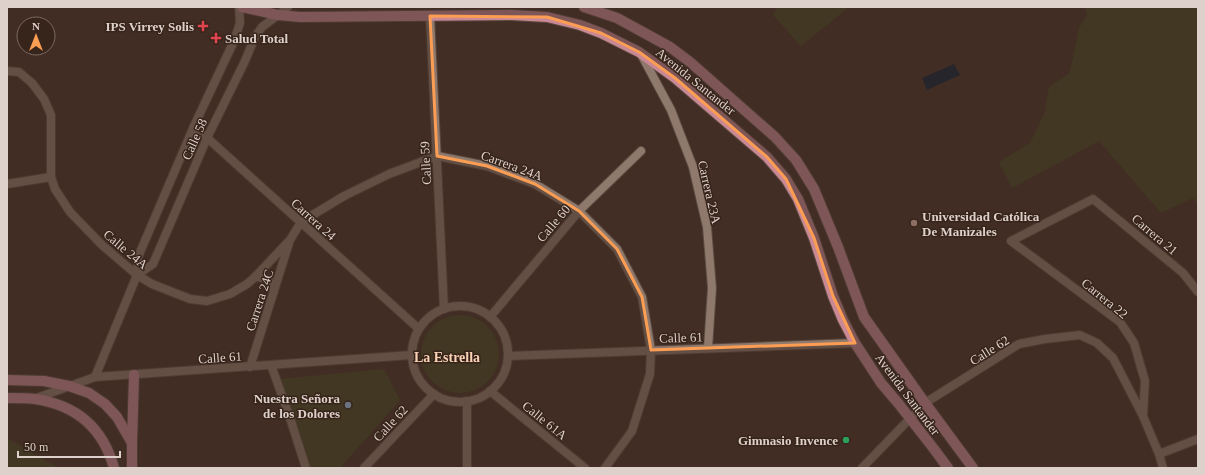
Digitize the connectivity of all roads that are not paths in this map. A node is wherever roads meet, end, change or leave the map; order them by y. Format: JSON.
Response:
{"nodes":[{"id":1,"x":239,"y":7,"type":"edge"},
{"id":2,"x":242,"y":7,"type":"edge"},
{"id":3,"x":288,"y":7,"type":"edge"},
{"id":4,"x":584,"y":7,"type":"edge"},
{"id":5,"x":278,"y":15,"type":"junction"},
{"id":6,"x":430,"y":16,"type":"junction"},
{"id":7,"x":639,"y":52,"type":"junction"},
{"id":8,"x":7,"y":71,"type":"edge"},
{"id":9,"x":194,"y":126,"type":"junction"},
{"id":10,"x":207,"y":138,"type":"junction"},
{"id":11,"x":641,"y":151,"type":"dead end"},
{"id":12,"x":437,"y":156,"type":"junction"},
{"id":13,"x":51,"y":178,"type":"junction"},
{"id":14,"x":7,"y":184,"type":"edge"},
{"id":15,"x":1093,"y":199,"type":"joint"},
{"id":16,"x":579,"y":211,"type":"junction"},
{"id":17,"x":300,"y":222,"type":"junction"},
{"id":18,"x":290,"y":240,"type":"junction"},
{"id":19,"x":137,"y":275,"type":"junction"},
{"id":20,"x":254,"y":277,"type":"junction"},
{"id":21,"x":274,"y":291,"type":"junction"},
{"id":22,"x":1198,"y":292,"type":"edge"},
{"id":23,"x":444,"y":308,"type":"junction"},
{"id":24,"x":490,"y":317,"type":"junction"},
{"id":25,"x":419,"y":329,"type":"junction"},
{"id":26,"x":855,"y":343,"type":"junction"},
{"id":27,"x":708,"y":348,"type":"junction"},
{"id":28,"x":651,"y":350,"type":"junction"},
{"id":29,"x":412,"y":355,"type":"junction"},
{"id":30,"x":508,"y":356,"type":"junction"},
{"id":31,"x":271,"y":365,"type":"junction"},
{"id":32,"x":250,"y":367,"type":"junction"},
{"id":33,"x":134,"y":375,"type":"junction"},
{"id":34,"x":95,"y":377,"type":"junction"},
{"id":35,"x":7,"y":380,"type":"edge"},
{"id":36,"x":69,"y":386,"type":"junction"},
{"id":37,"x":490,"y":391,"type":"junction"},
{"id":38,"x":434,"y":394,"type":"junction"},
{"id":39,"x":7,"y":398,"type":"edge"},
{"id":40,"x":34,"y":399,"type":"junction"},
{"id":41,"x":467,"y":401,"type":"junction"},
{"id":42,"x":925,"y":403,"type":"junction"},
{"id":43,"x":1143,"y":416,"type":"junction"},
{"id":44,"x":910,"y":419,"type":"junction"},
{"id":45,"x":1198,"y":439,"type":"edge"},
{"id":46,"x":132,"y":443,"type":"junction"},
{"id":47,"x":1160,"y":454,"type":"junction"},
{"id":48,"x":114,"y":468,"type":"edge"},
{"id":49,"x":132,"y":468,"type":"edge"},
{"id":50,"x":306,"y":468,"type":"edge"},
{"id":51,"x":364,"y":468,"type":"edge"},
{"id":52,"x":467,"y":468,"type":"edge"},
{"id":53,"x":585,"y":468,"type":"edge"},
{"id":54,"x":605,"y":468,"type":"edge"},
{"id":55,"x":862,"y":468,"type":"edge"},
{"id":56,"x":948,"y":468,"type":"edge"},
{"id":57,"x":973,"y":468,"type":"edge"},
{"id":58,"x":1163,"y":468,"type":"edge"}],
"edges":[{"from":1,"to":9,"type":"street","name":"Calle 58"},
{"from":2,"to":5,"type":"main road","name":"Avenida Santander"},
{"from":3,"to":5,"type":"street","name":"Calle 58"},
{"from":4,"to":42,"type":"main road","name":"Avenida Santander"},
{"from":5,"to":6,"type":"main road","name":"Avenida Santander"},
{"from":5,"to":10,"type":"street","name":"Calle 58"},
{"from":6,"to":7,"type":"main road","name":"Avenida Santander"},
{"from":6,"to":12,"type":"street","name":"Calle 59"},
{"from":7,"to":26,"type":"main road","name":"Avenida Santander"},
{"from":7,"to":27,"type":"street","name":"Carrera 23A"},
{"from":8,"to":13,"type":"street"},
{"from":9,"to":10,"type":"street","name":"Carrera 24"},
{"from":9,"to":19,"type":"street","name":"Calle 58"},
{"from":10,"to":17,"type":"street","name":"Carrera 24"},
{"from":10,"to":19,"type":"street","name":"Calle 58"},
{"from":11,"to":16,"type":"street","name":"Calle 60"},
{"from":12,"to":16,"type":"street","name":"Carrera 24A"},
{"from":12,"to":17,"type":"street"},
{"from":12,"to":23,"type":"street","name":"Calle 59"},
{"from":13,"to":14,"type":"street"},
{"from":13,"to":19,"type":"street","name":"Calle 24A"},
{"from":15,"to":22,"type":"street","name":"Carrera 21"},
{"from":15,"to":43,"type":"street","name":"Carrera 22"},
{"from":16,"to":24,"type":"street","name":"Calle 60"},
{"from":16,"to":28,"type":"street","name":"Carrera 24A"},
{"from":17,"to":18,"type":"street","name":"Calle 24A"},
{"from":17,"to":25,"type":"street","name":"Carrera 24"},
{"from":18,"to":20,"type":"street","name":"Calle 24A"},
{"from":18,"to":21,"type":"street","name":"Carrera 24C"},
{"from":19,"to":20,"type":"street","name":"Calle 24A"},
{"from":19,"to":34,"type":"street","name":"Calle 58"},
{"from":20,"to":21,"type":"street"},
{"from":21,"to":32,"type":"street","name":"Carrera 24C"},
{"from":23,"to":24,"type":"street"},
{"from":23,"to":25,"type":"street"},
{"from":24,"to":30,"type":"street"},
{"from":25,"to":29,"type":"street"},
{"from":26,"to":27,"type":"street","name":"Calle 61"},
{"from":26,"to":44,"type":"main road","name":"Avenida Santander"},
{"from":27,"to":28,"type":"street","name":"Calle 61"},
{"from":28,"to":30,"type":"street","name":"Calle 61"},
{"from":28,"to":54,"type":"street","name":"Carrera 24A"},
{"from":29,"to":31,"type":"street","name":"Calle 61"},
{"from":29,"to":38,"type":"street"},
{"from":30,"to":37,"type":"street"},
{"from":31,"to":32,"type":"street","name":"Calle 61"},
{"from":31,"to":50,"type":"street"},
{"from":32,"to":33,"type":"street","name":"Calle 61"},
{"from":33,"to":34,"type":"street","name":"Calle 61"},
{"from":33,"to":46,"type":"main road"},
{"from":34,"to":36,"type":"street","name":"Calle 61"},
{"from":35,"to":36,"type":"main road"},
{"from":36,"to":40,"type":"street","name":"Calle 61"},
{"from":36,"to":46,"type":"main road"},
{"from":37,"to":41,"type":"street"},
{"from":37,"to":53,"type":"street","name":"Calle 61A"},
{"from":38,"to":41,"type":"street"},
{"from":38,"to":51,"type":"street","name":"Calle 62"},
{"from":39,"to":40,"type":"main road"},
{"from":40,"to":48,"type":"main road"},
{"from":41,"to":52,"type":"street"},
{"from":42,"to":43,"type":"street","name":"Calle 62"},
{"from":42,"to":44,"type":"street","name":"Calle 62"},
{"from":42,"to":57,"type":"main road","name":"Avenida Santander"},
{"from":43,"to":47,"type":"street","name":"Carrera 22"},
{"from":44,"to":55,"type":"street","name":"Calle 62"},
{"from":44,"to":56,"type":"main road","name":"Avenida Santander"},
{"from":45,"to":47,"type":"street"},
{"from":46,"to":49,"type":"main road"},
{"from":47,"to":58,"type":"street","name":"Carrera 22"}]}
